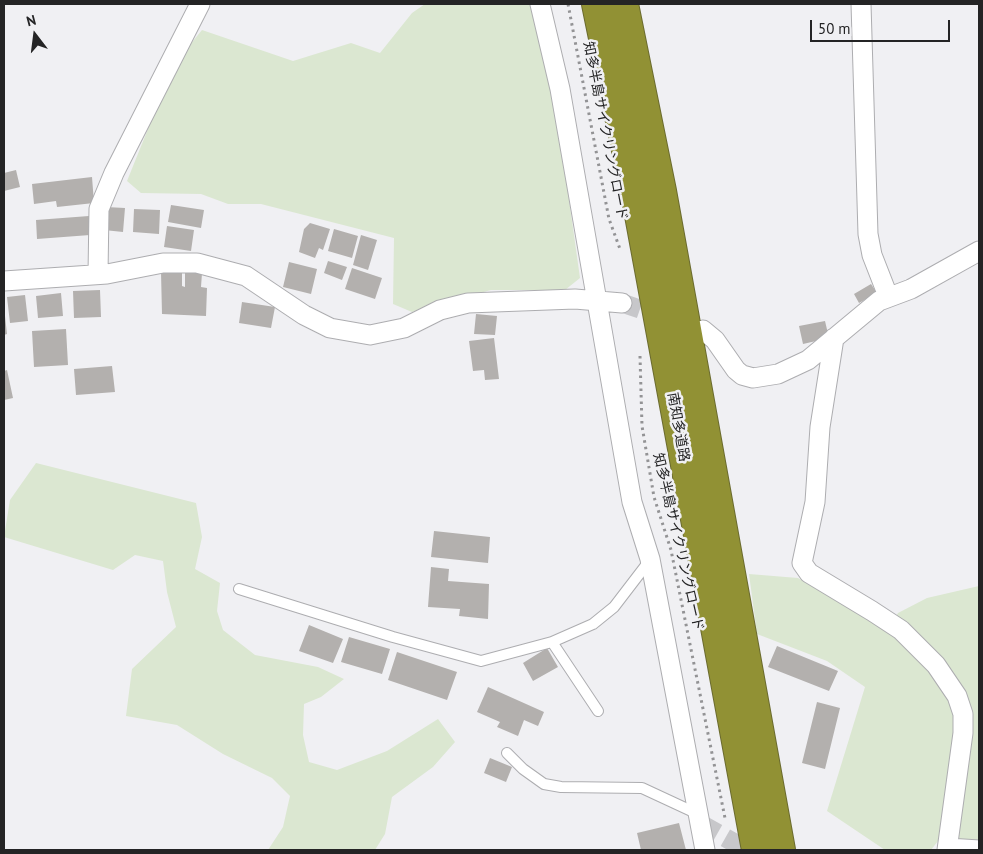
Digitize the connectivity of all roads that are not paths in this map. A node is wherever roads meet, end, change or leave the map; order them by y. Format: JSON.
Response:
{"nodes":[{"id":1,"x":200,"y":4,"type":"edge"},
{"id":2,"x":540,"y":4,"type":"edge"},
{"id":3,"x":596,"y":4,"type":"edge"},
{"id":4,"x":624,"y":4,"type":"edge"},
{"id":5,"x":861,"y":4,"type":"edge"},
{"id":6,"x":979,"y":251,"type":"edge"},
{"id":7,"x":98,"y":274,"type":"junction"},
{"id":8,"x":4,"y":281,"type":"edge"},
{"id":9,"x":888,"y":296,"type":"junction"},
{"id":10,"x":598,"y":301,"type":"junction"},
{"id":11,"x":622,"y":303,"type":"tunnel mouth"},
{"id":12,"x":703,"y":330,"type":"dead end"},
{"id":13,"x":834,"y":338,"type":"junction"},
{"id":14,"x":650,"y":559,"type":"junction"},
{"id":15,"x":239,"y":589,"type":"dead end"},
{"id":16,"x":552,"y":642,"type":"junction"},
{"id":17,"x":598,"y":711,"type":"dead end"},
{"id":18,"x":506,"y":753,"type":"dead end"},
{"id":19,"x":699,"y":815,"type":"junction"},
{"id":20,"x":948,"y":849,"type":"edge"},
{"id":21,"x":705,"y":850,"type":"edge"},
{"id":22,"x":756,"y":850,"type":"edge"},
{"id":23,"x":781,"y":850,"type":"edge"},
{"id":24,"x":979,"y":850,"type":"edge"}],
"edges":[{"from":1,"to":7,"type":"street"},
{"from":2,"to":10,"type":"street"},
{"from":3,"to":22,"type":"highway","name":"南知多道路"},
{"from":4,"to":23,"type":"highway","name":"南知多道路"},
{"from":5,"to":9,"type":"street"},
{"from":6,"to":9,"type":"street"},
{"from":7,"to":8,"type":"street"},
{"from":7,"to":10,"type":"street"},
{"from":9,"to":13,"type":"street"},
{"from":10,"to":11,"type":"street"},
{"from":10,"to":14,"type":"street"},
{"from":12,"to":13,"type":"street"},
{"from":13,"to":20,"type":"street"},
{"from":14,"to":16,"type":"lane"},
{"from":14,"to":19,"type":"street"},
{"from":15,"to":16,"type":"lane"},
{"from":16,"to":17,"type":"lane"},
{"from":18,"to":19,"type":"lane"},
{"from":19,"to":21,"type":"street"},
{"from":20,"to":24,"type":"street"}]}
